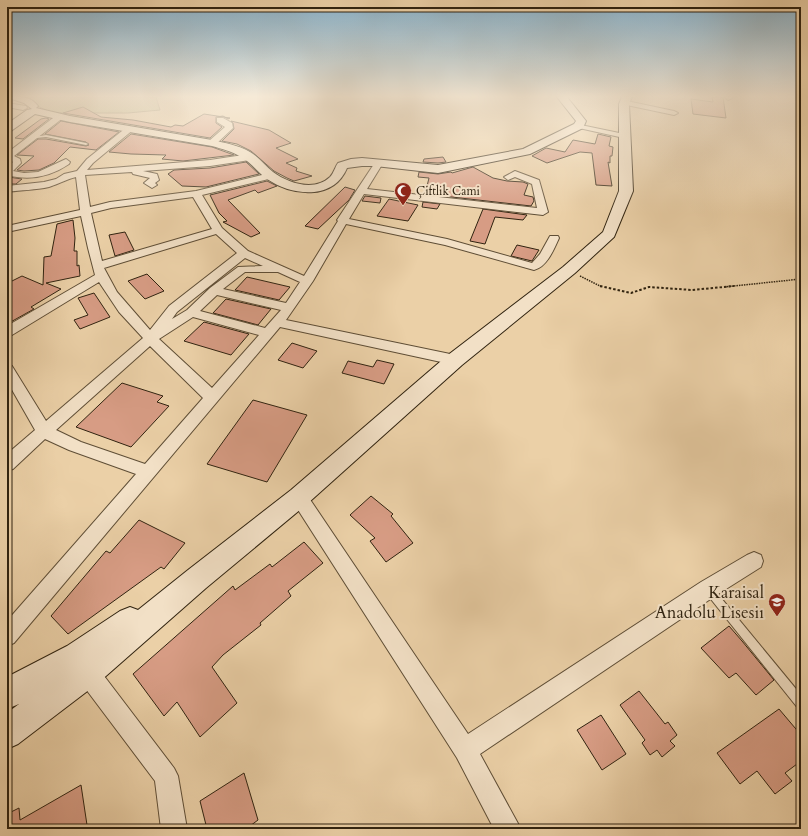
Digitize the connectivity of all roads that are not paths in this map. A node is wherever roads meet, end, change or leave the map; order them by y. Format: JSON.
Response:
{"nodes":[{"id":1,"x":46,"y":136,"type":"edge"},
{"id":2,"x":46,"y":136,"type":"edge"},
{"id":3,"x":121,"y":136,"type":"edge"},
{"id":4,"x":171,"y":136,"type":"edge"},
{"id":5,"x":220,"y":136,"type":"edge"},
{"id":6,"x":559,"y":136,"type":"edge"},
{"id":7,"x":624,"y":136,"type":"edge"},
{"id":8,"x":36,"y":137,"type":"joint"},
{"id":9,"x":212,"y":143,"type":"junction"},
{"id":10,"x":86,"y":144,"type":"dead end"},
{"id":11,"x":250,"y":157,"type":"junction"},
{"id":12,"x":66,"y":162,"type":"dead end"},
{"id":13,"x":379,"y":163,"type":"junction"},
{"id":14,"x":123,"y":170,"type":"junction"},
{"id":15,"x":80,"y":173,"type":"junction"},
{"id":16,"x":270,"y":176,"type":"junction"},
{"id":17,"x":508,"y":177,"type":"dead end"},
{"id":18,"x":152,"y":185,"type":"dead end"},
{"id":19,"x":7,"y":189,"type":"edge"},
{"id":20,"x":360,"y":191,"type":"junction"},
{"id":21,"x":196,"y":194,"type":"junction"},
{"id":22,"x":84,"y":212,"type":"junction"},
{"id":23,"x":342,"y":220,"type":"junction"},
{"id":24,"x":7,"y":228,"type":"edge"},
{"id":25,"x":218,"y":230,"type":"junction"},
{"id":26,"x":554,"y":238,"type":"dead end"},
{"id":27,"x":244,"y":253,"type":"junction"},
{"id":28,"x":280,"y":269,"type":"junction"},
{"id":29,"x":100,"y":271,"type":"junction"},
{"id":30,"x":307,"y":281,"type":"junction"},
{"id":31,"x":214,"y":291,"type":"junction"},
{"id":32,"x":289,"y":308,"type":"junction"},
{"id":33,"x":192,"y":314,"type":"junction"},
{"id":34,"x":273,"y":327,"type":"junction"},
{"id":35,"x":7,"y":332,"type":"edge"},
{"id":36,"x":151,"y":338,"type":"junction"},
{"id":37,"x":455,"y":360,"type":"junction"},
{"id":38,"x":7,"y":369,"type":"edge"},
{"id":39,"x":213,"y":398,"type":"junction"},
{"id":40,"x":44,"y":432,"type":"junction"},
{"id":41,"x":7,"y":464,"type":"edge"},
{"id":42,"x":148,"y":472,"type":"junction"},
{"id":43,"x":300,"y":497,"type":"junction"},
{"id":44,"x":754,"y":561,"type":"dead end"},
{"id":45,"x":196,"y":579,"type":"junction"},
{"id":46,"x":708,"y":589,"type":"junction"},
{"id":47,"x":7,"y":636,"type":"edge"},
{"id":48,"x":87,"y":672,"type":"junction"},
{"id":49,"x":7,"y":694,"type":"edge"},
{"id":50,"x":801,"y":703,"type":"edge"},
{"id":51,"x":7,"y":733,"type":"edge"},
{"id":52,"x":465,"y":750,"type":"junction"},
{"id":53,"x":174,"y":829,"type":"edge"},
{"id":54,"x":508,"y":829,"type":"edge"}],
"edges":[{"from":1,"to":8,"type":"lane"},
{"from":2,"to":10,"type":"lane"},
{"from":3,"to":15,"type":"street"},
{"from":4,"to":9,"type":"main road"},
{"from":5,"to":9,"type":"street"},
{"from":6,"to":13,"type":"main road"},
{"from":7,"to":37,"type":"main road"},
{"from":8,"to":12,"type":"street"},
{"from":9,"to":11,"type":"main road"},
{"from":11,"to":14,"type":"street"},
{"from":11,"to":16,"type":"main road"},
{"from":13,"to":16,"type":"main road"},
{"from":13,"to":20,"type":"street"},
{"from":14,"to":15,"type":"street"},
{"from":14,"to":18,"type":"street"},
{"from":15,"to":19,"type":"street"},
{"from":15,"to":22,"type":"street"},
{"from":16,"to":21,"type":"street"},
{"from":17,"to":20,"type":"street"},
{"from":20,"to":23,"type":"street"},
{"from":21,"to":22,"type":"street"},
{"from":21,"to":25,"type":"street"},
{"from":22,"to":24,"type":"street"},
{"from":22,"to":29,"type":"street"},
{"from":23,"to":26,"type":"street"},
{"from":23,"to":30,"type":"street"},
{"from":25,"to":27,"type":"street"},
{"from":25,"to":29,"type":"street"},
{"from":27,"to":28,"type":"street"},
{"from":27,"to":36,"type":"street"},
{"from":28,"to":30,"type":"street"},
{"from":28,"to":31,"type":"street"},
{"from":29,"to":35,"type":"street"},
{"from":29,"to":36,"type":"street"},
{"from":30,"to":32,"type":"street"},
{"from":31,"to":32,"type":"street"},
{"from":31,"to":33,"type":"street"},
{"from":32,"to":34,"type":"street"},
{"from":33,"to":34,"type":"street"},
{"from":33,"to":36,"type":"street"},
{"from":34,"to":37,"type":"street"},
{"from":34,"to":39,"type":"street"},
{"from":36,"to":39,"type":"street"},
{"from":36,"to":40,"type":"street"},
{"from":37,"to":43,"type":"main road"},
{"from":38,"to":40,"type":"street"},
{"from":39,"to":42,"type":"street"},
{"from":40,"to":41,"type":"street"},
{"from":40,"to":42,"type":"street"},
{"from":42,"to":47,"type":"street"},
{"from":43,"to":45,"type":"main road"},
{"from":43,"to":52,"type":"street"},
{"from":44,"to":46,"type":"street"},
{"from":45,"to":48,"type":"main road"},
{"from":45,"to":49,"type":"main road"},
{"from":46,"to":50,"type":"lane"},
{"from":46,"to":52,"type":"street"},
{"from":48,"to":51,"type":"main road"},
{"from":48,"to":53,"type":"street"},
{"from":52,"to":54,"type":"street"}]}
